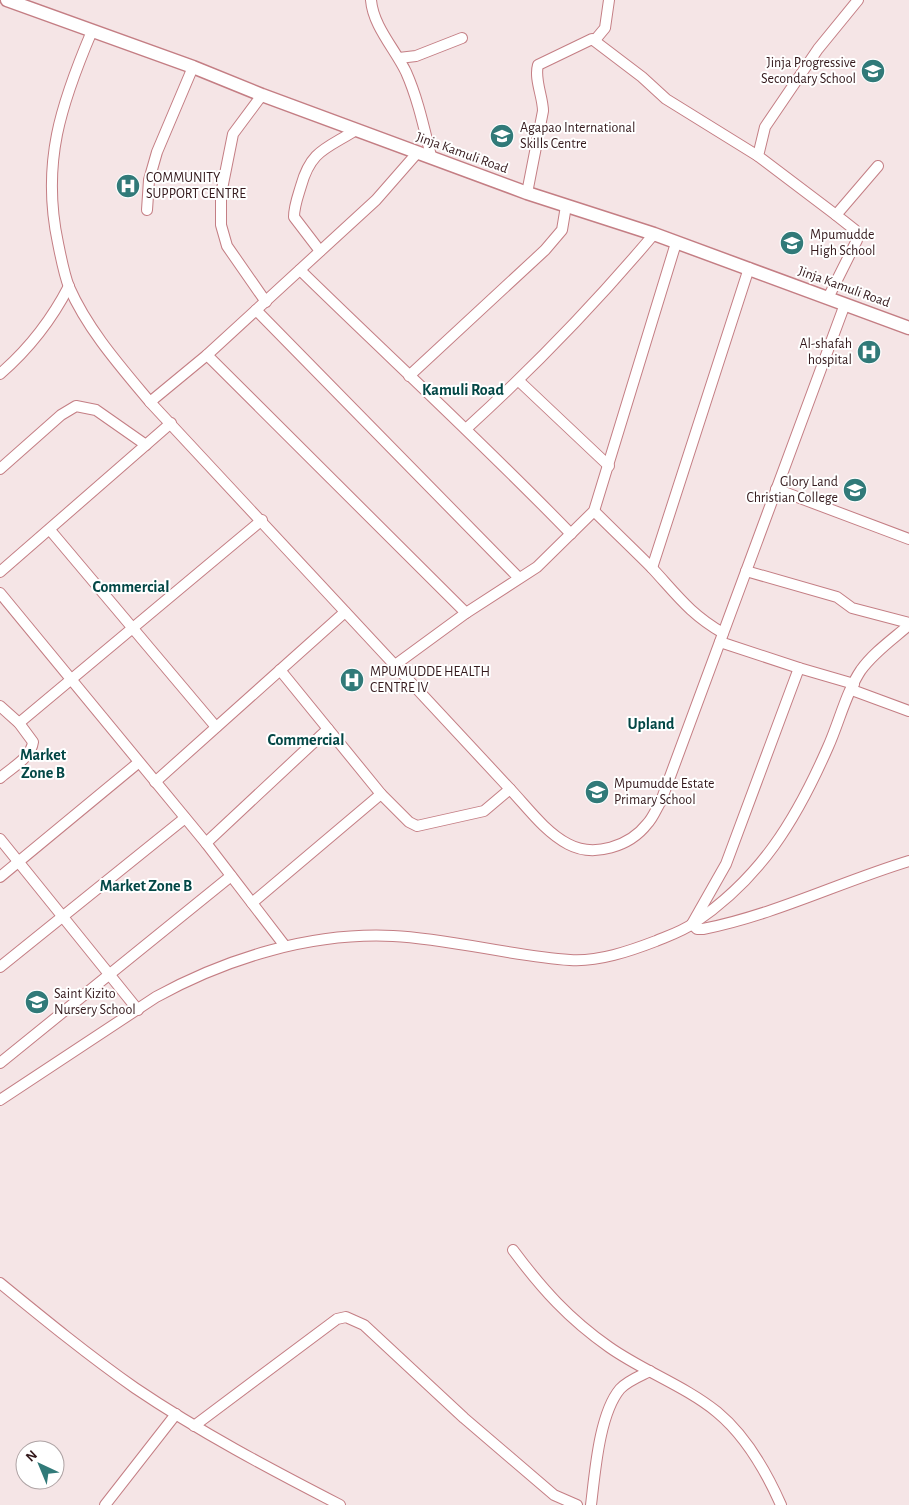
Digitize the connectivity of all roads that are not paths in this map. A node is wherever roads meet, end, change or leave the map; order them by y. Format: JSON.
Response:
{"nodes":[{"id":1,"x":7,"y":0,"type":"edge"},
{"id":2,"x":371,"y":0,"type":"edge"},
{"id":3,"x":609,"y":0,"type":"edge"},
{"id":4,"x":858,"y":0,"type":"edge"},
{"id":5,"x":92,"y":31,"type":"junction"},
{"id":6,"x":462,"y":38,"type":"dead end"},
{"id":7,"x":595,"y":40,"type":"junction"},
{"id":8,"x":399,"y":58,"type":"junction"},
{"id":9,"x":193,"y":67,"type":"junction"},
{"id":10,"x":262,"y":95,"type":"junction"},
{"id":11,"x":356,"y":130,"type":"junction"},
{"id":12,"x":418,"y":152,"type":"junction"},
{"id":13,"x":431,"y":156,"type":"junction"},
{"id":14,"x":758,"y":156,"type":"junction"},
{"id":15,"x":878,"y":166,"type":"dead end"},
{"id":16,"x":527,"y":193,"type":"junction"},
{"id":17,"x":566,"y":206,"type":"junction"},
{"id":18,"x":147,"y":210,"type":"dead end"},
{"id":19,"x":836,"y":215,"type":"junction"},
{"id":20,"x":654,"y":234,"type":"junction"},
{"id":21,"x":676,"y":243,"type":"junction"},
{"id":22,"x":320,"y":251,"type":"junction"},
{"id":23,"x":749,"y":268,"type":"junction"},
{"id":24,"x":300,"y":270,"type":"junction"},
{"id":25,"x":69,"y":286,"type":"junction"},
{"id":26,"x":828,"y":298,"type":"junction"},
{"id":27,"x":266,"y":302,"type":"junction"},
{"id":28,"x":844,"y":304,"type":"junction"},
{"id":29,"x":256,"y":310,"type":"junction"},
{"id":30,"x":909,"y":328,"type":"edge"},
{"id":31,"x":208,"y":354,"type":"junction"},
{"id":32,"x":0,"y":374,"type":"edge"},
{"id":33,"x":409,"y":376,"type":"junction"},
{"id":34,"x":519,"y":381,"type":"junction"},
{"id":35,"x":150,"y":402,"type":"junction"},
{"id":36,"x":171,"y":423,"type":"junction"},
{"id":37,"x":466,"y":429,"type":"junction"},
{"id":38,"x":146,"y":445,"type":"junction"},
{"id":39,"x":609,"y":466,"type":"junction"},
{"id":40,"x":0,"y":469,"type":"edge"},
{"id":41,"x":776,"y":489,"type":"junction"},
{"id":42,"x":594,"y":511,"type":"junction"},
{"id":43,"x":262,"y":520,"type":"junction"},
{"id":44,"x":50,"y":530,"type":"junction"},
{"id":45,"x":570,"y":534,"type":"junction"},
{"id":46,"x":909,"y":539,"type":"edge"},
{"id":47,"x":652,"y":568,"type":"junction"},
{"id":48,"x":746,"y":570,"type":"junction"},
{"id":49,"x":0,"y":572,"type":"edge"},
{"id":50,"x":519,"y":578,"type":"junction"},
{"id":51,"x":1,"y":596,"type":"edge"},
{"id":52,"x":345,"y":612,"type":"junction"},
{"id":53,"x":466,"y":613,"type":"junction"},
{"id":54,"x":909,"y":624,"type":"edge"},
{"id":55,"x":133,"y":628,"type":"junction"},
{"id":56,"x":721,"y":637,"type":"junction"},
{"id":57,"x":395,"y":665,"type":"junction"},
{"id":58,"x":799,"y":668,"type":"junction"},
{"id":59,"x":280,"y":670,"type":"junction"},
{"id":60,"x":71,"y":681,"type":"junction"},
{"id":61,"x":853,"y":687,"type":"junction"},
{"id":62,"x":0,"y":706,"type":"edge"},
{"id":63,"x":909,"y":711,"type":"edge"},
{"id":64,"x":20,"y":723,"type":"junction"},
{"id":65,"x":216,"y":727,"type":"junction"},
{"id":66,"x":328,"y":729,"type":"junction"},
{"id":67,"x":138,"y":763,"type":"junction"},
{"id":68,"x":0,"y":778,"type":"edge"},
{"id":69,"x":154,"y":782,"type":"junction"},
{"id":70,"x":510,"y":789,"type":"junction"},
{"id":71,"x":381,"y":794,"type":"junction"},
{"id":72,"x":185,"y":818,"type":"junction"},
{"id":73,"x":0,"y":839,"type":"edge"},
{"id":74,"x":206,"y":843,"type":"junction"},
{"id":75,"x":909,"y":861,"type":"edge"},
{"id":76,"x":19,"y":862,"type":"junction"},
{"id":77,"x":231,"y":876,"type":"junction"},
{"id":78,"x":0,"y":877,"type":"edge"},
{"id":79,"x":252,"y":903,"type":"junction"},
{"id":80,"x":62,"y":916,"type":"junction"},
{"id":81,"x":692,"y":924,"type":"junction"},
{"id":82,"x":285,"y":946,"type":"junction"},
{"id":83,"x":0,"y":967,"type":"edge"},
{"id":84,"x":109,"y":974,"type":"junction"},
{"id":85,"x":138,"y":1010,"type":"junction"},
{"id":86,"x":0,"y":1063,"type":"edge"},
{"id":87,"x":0,"y":1100,"type":"edge"},
{"id":88,"x":513,"y":1250,"type":"dead end"},
{"id":89,"x":0,"y":1283,"type":"edge"},
{"id":90,"x":650,"y":1371,"type":"junction"},
{"id":91,"x":176,"y":1414,"type":"junction"},
{"id":92,"x":194,"y":1426,"type":"junction"},
{"id":93,"x":106,"y":1505,"type":"edge"},
{"id":94,"x":340,"y":1505,"type":"edge"},
{"id":95,"x":577,"y":1505,"type":"edge"},
{"id":96,"x":591,"y":1505,"type":"edge"},
{"id":97,"x":781,"y":1505,"type":"edge"}],
"edges":[{"from":1,"to":5,"type":"main road","name":"Jinja Kamuli Road"},
{"from":2,"to":8,"type":"street"},
{"from":3,"to":7,"type":"street"},
{"from":4,"to":14,"type":"street"},
{"from":5,"to":9,"type":"main road","name":"Jinja Kamuli Road"},
{"from":5,"to":25,"type":"street"},
{"from":6,"to":8,"type":"street"},
{"from":7,"to":14,"type":"street"},
{"from":7,"to":16,"type":"street"},
{"from":8,"to":13,"type":"street"},
{"from":9,"to":10,"type":"main road","name":"Jinja Kamuli Road"},
{"from":9,"to":18,"type":"street"},
{"from":10,"to":11,"type":"main road","name":"Jinja Kamuli Road"},
{"from":10,"to":27,"type":"street"},
{"from":11,"to":12,"type":"main road","name":"Jinja Kamuli Road"},
{"from":11,"to":22,"type":"street"},
{"from":12,"to":13,"type":"main road","name":"Jinja Kamuli Road"},
{"from":12,"to":22,"type":"street"},
{"from":13,"to":16,"type":"main road","name":"Jinja Kamuli Road"},
{"from":14,"to":19,"type":"street"},
{"from":15,"to":19,"type":"street"},
{"from":16,"to":17,"type":"main road","name":"Jinja Kamuli Road"},
{"from":17,"to":20,"type":"main road","name":"Jinja Kamuli Road"},
{"from":17,"to":33,"type":"street"},
{"from":19,"to":26,"type":"street"},
{"from":20,"to":21,"type":"main road","name":"Jinja Kamuli Road"},
{"from":20,"to":34,"type":"street"},
{"from":21,"to":23,"type":"main road","name":"Jinja Kamuli Road"},
{"from":21,"to":39,"type":"street"},
{"from":22,"to":24,"type":"street"},
{"from":23,"to":26,"type":"main road","name":"Jinja Kamuli Road"},
{"from":23,"to":47,"type":"street"},
{"from":24,"to":27,"type":"street"},
{"from":24,"to":33,"type":"street"},
{"from":25,"to":32,"type":"street"},
{"from":25,"to":35,"type":"street"},
{"from":26,"to":28,"type":"main road","name":"Jinja Kamuli Road"},
{"from":27,"to":29,"type":"street"},
{"from":28,"to":30,"type":"main road","name":"Jinja Kamuli Road"},
{"from":28,"to":41,"type":"street"},
{"from":29,"to":31,"type":"street"},
{"from":29,"to":50,"type":"street"},
{"from":31,"to":35,"type":"street"},
{"from":31,"to":53,"type":"street"},
{"from":33,"to":37,"type":"street"},
{"from":34,"to":37,"type":"street"},
{"from":34,"to":39,"type":"street"},
{"from":35,"to":36,"type":"street"},
{"from":36,"to":38,"type":"street"},
{"from":36,"to":43,"type":"street"},
{"from":37,"to":45,"type":"street"},
{"from":38,"to":40,"type":"street"},
{"from":38,"to":44,"type":"street"},
{"from":39,"to":42,"type":"street"},
{"from":41,"to":46,"type":"street"},
{"from":41,"to":48,"type":"street"},
{"from":42,"to":45,"type":"street"},
{"from":42,"to":47,"type":"street"},
{"from":43,"to":52,"type":"street"},
{"from":43,"to":55,"type":"street"},
{"from":44,"to":49,"type":"street"},
{"from":44,"to":55,"type":"street"},
{"from":45,"to":50,"type":"street"},
{"from":47,"to":56,"type":"street"},
{"from":48,"to":54,"type":"street"},
{"from":48,"to":56,"type":"street"},
{"from":50,"to":53,"type":"street"},
{"from":51,"to":60,"type":"street"},
{"from":52,"to":57,"type":"street"},
{"from":52,"to":59,"type":"street"},
{"from":53,"to":57,"type":"street"},
{"from":54,"to":61,"type":"street"},
{"from":55,"to":60,"type":"street"},
{"from":55,"to":65,"type":"street"},
{"from":56,"to":58,"type":"street"},
{"from":56,"to":70,"type":"street"},
{"from":57,"to":70,"type":"street"},
{"from":58,"to":61,"type":"street"},
{"from":58,"to":81,"type":"street"},
{"from":59,"to":65,"type":"street"},
{"from":59,"to":66,"type":"street"},
{"from":60,"to":64,"type":"street"},
{"from":60,"to":67,"type":"street"},
{"from":61,"to":63,"type":"street"},
{"from":61,"to":81,"type":"street"},
{"from":62,"to":64,"type":"street"},
{"from":64,"to":68,"type":"street"},
{"from":65,"to":69,"type":"street"},
{"from":66,"to":71,"type":"street"},
{"from":66,"to":74,"type":"street"},
{"from":67,"to":69,"type":"street"},
{"from":67,"to":76,"type":"street"},
{"from":69,"to":72,"type":"street"},
{"from":70,"to":71,"type":"street"},
{"from":71,"to":79,"type":"street"},
{"from":72,"to":74,"type":"street"},
{"from":72,"to":80,"type":"street"},
{"from":73,"to":76,"type":"street"},
{"from":74,"to":77,"type":"street"},
{"from":75,"to":81,"type":"street"},
{"from":76,"to":78,"type":"street"},
{"from":76,"to":80,"type":"street"},
{"from":77,"to":79,"type":"street"},
{"from":77,"to":84,"type":"street"},
{"from":79,"to":82,"type":"street"},
{"from":80,"to":83,"type":"street"},
{"from":80,"to":84,"type":"street"},
{"from":81,"to":82,"type":"street"},
{"from":82,"to":85,"type":"street"},
{"from":84,"to":85,"type":"street"},
{"from":84,"to":86,"type":"street"},
{"from":85,"to":87,"type":"street"},
{"from":88,"to":90,"type":"street"},
{"from":89,"to":91,"type":"street"},
{"from":90,"to":96,"type":"street"},
{"from":90,"to":97,"type":"street"},
{"from":91,"to":92,"type":"street"},
{"from":91,"to":93,"type":"street"},
{"from":92,"to":94,"type":"street"},
{"from":92,"to":95,"type":"street"}]}
